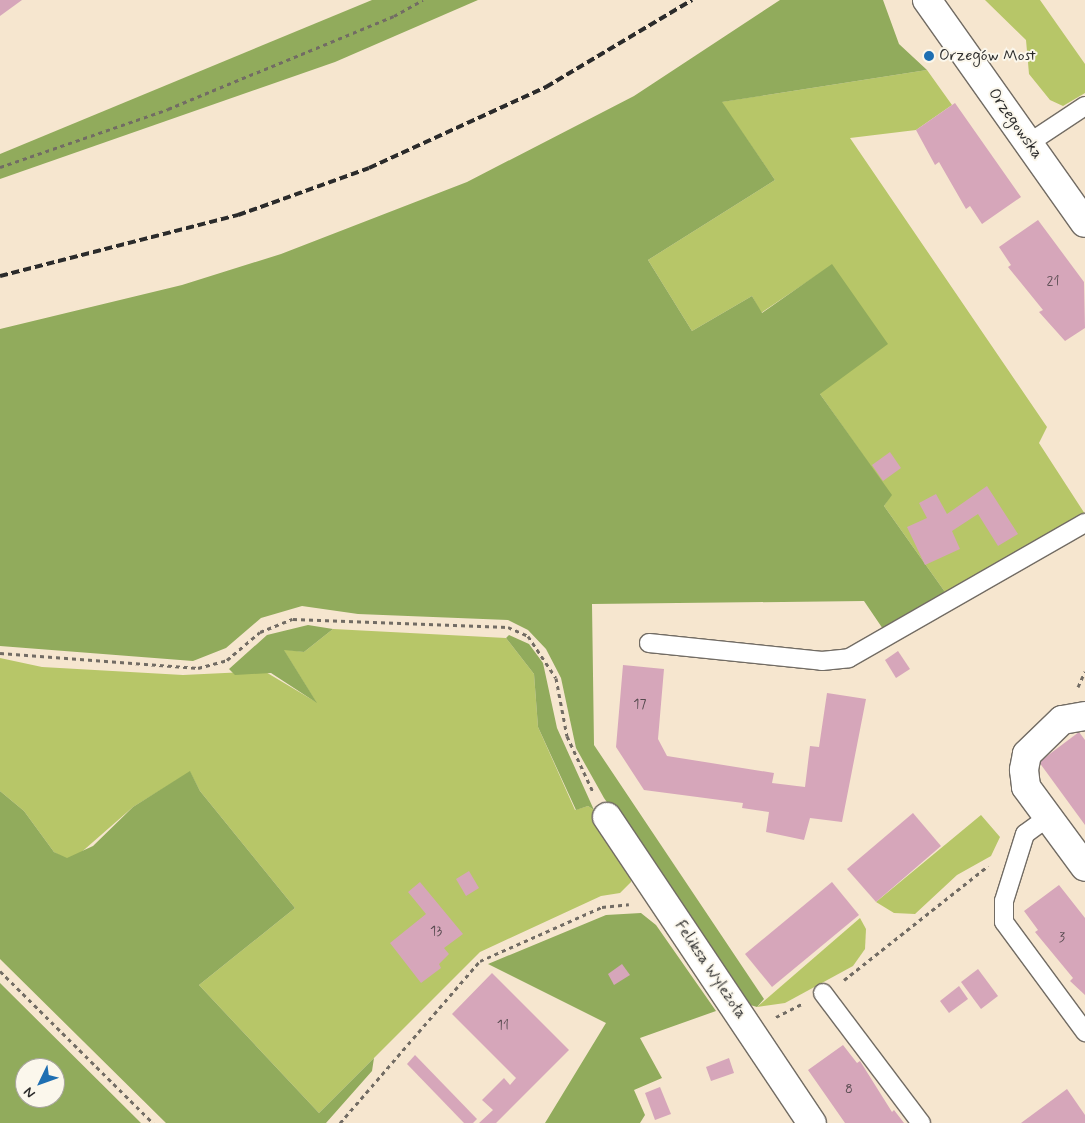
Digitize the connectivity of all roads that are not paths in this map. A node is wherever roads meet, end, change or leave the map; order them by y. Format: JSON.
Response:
{"nodes":[{"id":1,"x":927,"y":0,"type":"edge"},
{"id":2,"x":1085,"y":106,"type":"edge"},
{"id":3,"x":1029,"y":143,"type":"junction"},
{"id":4,"x":1085,"y":223,"type":"edge"},
{"id":5,"x":1085,"y":523,"type":"edge"},
{"id":6,"x":649,"y":643,"type":"dead end"},
{"id":7,"x":1085,"y":716,"type":"edge"},
{"id":8,"x":607,"y":817,"type":"road end"},
{"id":9,"x":1047,"y":818,"type":"junction"},
{"id":10,"x":1085,"y":867,"type":"edge"},
{"id":11,"x":823,"y":992,"type":"road end"},
{"id":12,"x":1085,"y":1032,"type":"edge"},
{"id":13,"x":812,"y":1123,"type":"edge"},
{"id":14,"x":921,"y":1123,"type":"edge"}],
"edges":[{"from":1,"to":3,"type":"street","name":"Orzegowska"},
{"from":2,"to":3,"type":"lane"},
{"from":3,"to":4,"type":"street","name":"Orzegowska"},
{"from":5,"to":6,"type":"lane"},
{"from":7,"to":9,"type":"street"},
{"from":8,"to":13,"type":"street","name":"Feliksa Wyleżoła"},
{"from":9,"to":10,"type":"street"},
{"from":9,"to":12,"type":"lane"},
{"from":11,"to":14,"type":"lane"}]}
